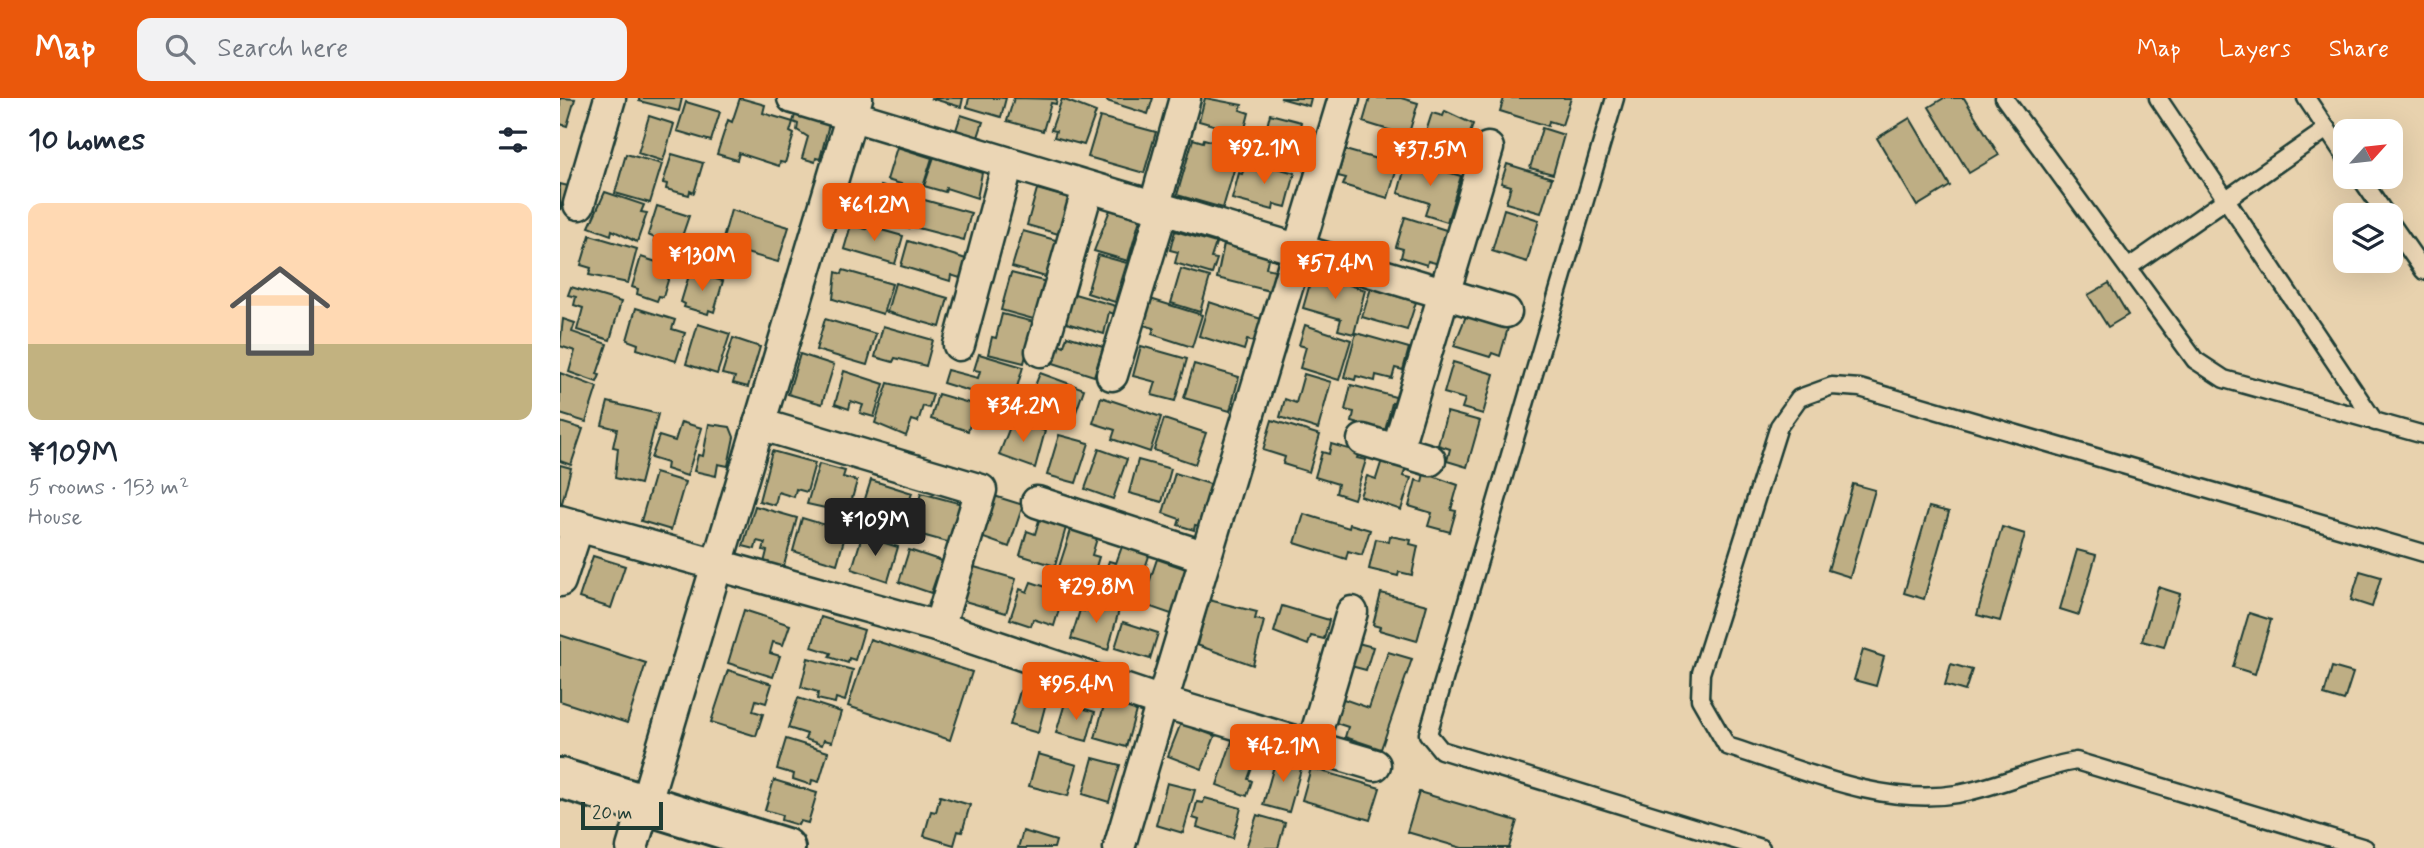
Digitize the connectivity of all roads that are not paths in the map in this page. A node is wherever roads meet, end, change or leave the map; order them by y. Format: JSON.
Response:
{"nodes":[{"id":1,"x":610,"y":98,"type":"edge"},
{"id":2,"x":793,"y":98,"type":"edge"},
{"id":3,"x":1185,"y":98,"type":"edge"},
{"id":4,"x":1344,"y":98,"type":"edge"},
{"id":5,"x":1615,"y":98,"type":"edge"},
{"id":6,"x":2004,"y":98,"type":"edge"},
{"id":7,"x":2158,"y":98,"type":"edge"},
{"id":8,"x":2306,"y":98,"type":"edge"},
{"id":9,"x":854,"y":107,"type":"edge"},
{"id":10,"x":2327,"y":129,"type":"junction"},
{"id":11,"x":2333,"y":138,"type":"edge"},
{"id":12,"x":1488,"y":148,"type":"dead end"},
{"id":13,"x":1007,"y":163,"type":"junction"},
{"id":14,"x":1088,"y":188,"type":"junction"},
{"id":15,"x":2227,"y":199,"type":"junction"},
{"id":16,"x":579,"y":204,"type":"dead end"},
{"id":17,"x":1158,"y":209,"type":"junction"},
{"id":18,"x":2403,"y":241,"type":"edge"},
{"id":19,"x":1299,"y":252,"type":"junction"},
{"id":20,"x":2129,"y":267,"type":"junction"},
{"id":21,"x":2424,"y":271,"type":"edge"},
{"id":22,"x":1445,"y":294,"type":"junction"},
{"id":23,"x":1506,"y":312,"type":"dead end"},
{"id":24,"x":959,"y":345,"type":"dead end"},
{"id":25,"x":1041,"y":351,"type":"dead end"},
{"id":26,"x":1112,"y":374,"type":"dead end"},
{"id":27,"x":2375,"y":422,"type":"junction"},
{"id":28,"x":759,"y":424,"type":"junction"},
{"id":29,"x":2424,"y":435,"type":"edge"},
{"id":30,"x":1363,"y":440,"type":"dead end"},
{"id":31,"x":1397,"y":450,"type":"junction"},
{"id":32,"x":1430,"y":460,"type":"dead end"},
{"id":33,"x":1037,"y":502,"type":"dead end"},
{"id":34,"x":569,"y":524,"type":"edge"},
{"id":35,"x":2424,"y":553,"type":"edge"},
{"id":36,"x":1206,"y":557,"type":"junction"},
{"id":37,"x":717,"y":566,"type":"junction"},
{"id":38,"x":560,"y":582,"type":"edge"},
{"id":39,"x":1352,"y":612,"type":"dead end"},
{"id":40,"x":939,"y":627,"type":"junction"},
{"id":41,"x":1162,"y":702,"type":"junction"},
{"id":42,"x":1312,"y":747,"type":"junction"},
{"id":43,"x":1374,"y":765,"type":"dead end"},
{"id":44,"x":560,"y":778,"type":"edge"},
{"id":45,"x":645,"y":803,"type":"junction"},
{"id":46,"x":734,"y":840,"type":"edge"},
{"id":47,"x":632,"y":848,"type":"edge"},
{"id":48,"x":785,"y":848,"type":"edge"},
{"id":49,"x":1121,"y":848,"type":"edge"},
{"id":50,"x":1761,"y":848,"type":"edge"},
{"id":51,"x":2365,"y":848,"type":"edge"}],
"edges":[{"from":1,"to":16,"type":"street"},
{"from":2,"to":9,"type":"street"},
{"from":3,"to":17,"type":"street"},
{"from":4,"to":19,"type":"street"},
{"from":5,"to":50,"type":"lane"},
{"from":6,"to":20,"type":"lane"},
{"from":7,"to":15,"type":"lane"},
{"from":8,"to":10,"type":"lane"},
{"from":9,"to":13,"type":"street"},
{"from":9,"to":28,"type":"street"},
{"from":10,"to":11,"type":"lane"},
{"from":10,"to":15,"type":"lane"},
{"from":12,"to":22,"type":"street"},
{"from":13,"to":14,"type":"street"},
{"from":13,"to":24,"type":"street"},
{"from":14,"to":17,"type":"street"},
{"from":14,"to":25,"type":"street"},
{"from":15,"to":20,"type":"lane"},
{"from":15,"to":27,"type":"lane"},
{"from":17,"to":19,"type":"street"},
{"from":17,"to":26,"type":"street"},
{"from":18,"to":21,"type":"lane"},
{"from":19,"to":22,"type":"street"},
{"from":19,"to":36,"type":"street"},
{"from":20,"to":27,"type":"lane"},
{"from":22,"to":23,"type":"street"},
{"from":22,"to":31,"type":"street"},
{"from":27,"to":29,"type":"lane"},
{"from":28,"to":37,"type":"street"},
{"from":28,"to":40,"type":"street"},
{"from":30,"to":31,"type":"street"},
{"from":31,"to":32,"type":"street"},
{"from":33,"to":36,"type":"street"},
{"from":34,"to":37,"type":"street"},
{"from":34,"to":38,"type":"street"},
{"from":35,"to":51,"type":"lane"},
{"from":36,"to":41,"type":"street"},
{"from":37,"to":40,"type":"street"},
{"from":37,"to":45,"type":"street"},
{"from":39,"to":42,"type":"street"},
{"from":40,"to":41,"type":"street"},
{"from":41,"to":42,"type":"street"},
{"from":41,"to":49,"type":"street"},
{"from":42,"to":43,"type":"street"},
{"from":44,"to":45,"type":"street"},
{"from":45,"to":46,"type":"street"},
{"from":45,"to":47,"type":"street"},
{"from":46,"to":48,"type":"street"}]}
